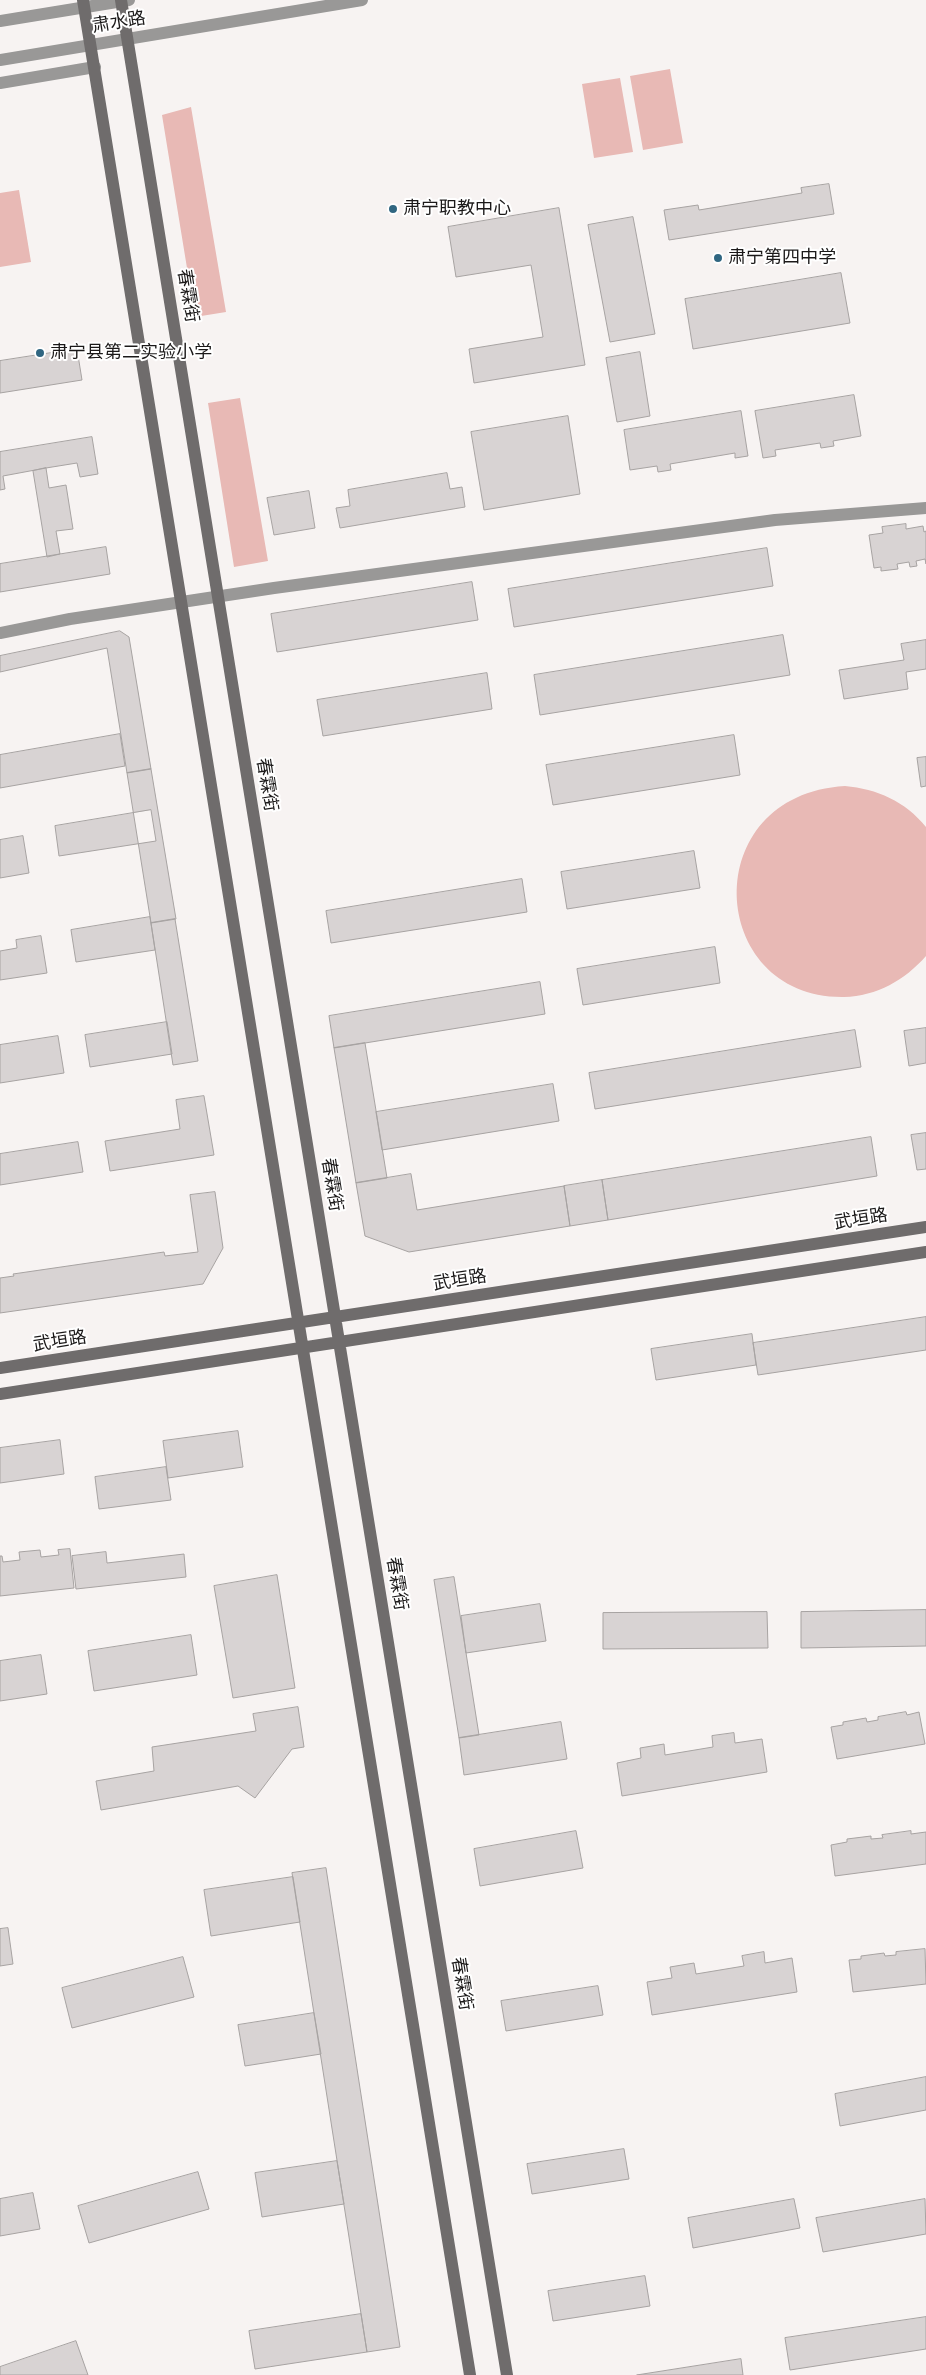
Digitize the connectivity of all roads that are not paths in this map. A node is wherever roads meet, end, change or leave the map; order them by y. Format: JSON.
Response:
{"nodes":[{"id":1,"x":124,"y":0,"type":"edge"},
{"id":2,"x":362,"y":0,"type":"edge"},
{"id":3,"x":84,"y":4,"type":"edge"},
{"id":4,"x":0,"y":21,"type":"edge"},
{"id":5,"x":127,"y":39,"type":"junction"},
{"id":6,"x":91,"y":45,"type":"junction"},
{"id":7,"x":0,"y":60,"type":"edge"},
{"id":8,"x":94,"y":67,"type":"junction"},
{"id":9,"x":0,"y":83,"type":"edge"},
{"id":10,"x":926,"y":508,"type":"edge"},
{"id":11,"x":218,"y":597,"type":"junction"},
{"id":12,"x":182,"y":602,"type":"junction"},
{"id":13,"x":0,"y":633,"type":"edge"},
{"id":14,"x":926,"y":1227,"type":"edge"},
{"id":15,"x":926,"y":1252,"type":"edge"},
{"id":16,"x":335,"y":1317,"type":"junction"},
{"id":17,"x":299,"y":1323,"type":"junction"},
{"id":18,"x":339,"y":1342,"type":"junction"},
{"id":19,"x":303,"y":1347,"type":"junction"},
{"id":20,"x":0,"y":1368,"type":"edge"},
{"id":21,"x":0,"y":1394,"type":"edge"},
{"id":22,"x":470,"y":2375,"type":"edge"},
{"id":23,"x":507,"y":2375,"type":"edge"}],
"edges":[{"from":1,"to":3,"type":"street","name":"肃水路"},
{"from":1,"to":5,"type":"main road","name":"春霖街"},
{"from":2,"to":5,"type":"street","name":"肃水路"},
{"from":3,"to":4,"type":"street","name":"肃水路"},
{"from":3,"to":6,"type":"main road"},
{"from":5,"to":6,"type":"street","name":"肃水路"},
{"from":5,"to":11,"type":"main road","name":"春霖街"},
{"from":6,"to":7,"type":"street","name":"肃水路"},
{"from":6,"to":8,"type":"main road"},
{"from":8,"to":9,"type":"street"},
{"from":8,"to":12,"type":"main road"},
{"from":10,"to":11,"type":"street"},
{"from":11,"to":12,"type":"street"},
{"from":11,"to":16,"type":"main road","name":"春霖街"},
{"from":12,"to":13,"type":"street"},
{"from":12,"to":17,"type":"main road"},
{"from":14,"to":16,"type":"main road","name":"武垣路"},
{"from":15,"to":18,"type":"main road"},
{"from":16,"to":17,"type":"main road","name":"武垣路"},
{"from":16,"to":18,"type":"main road","name":"春霖街"},
{"from":17,"to":19,"type":"main road"},
{"from":17,"to":20,"type":"main road","name":"武垣路"},
{"from":18,"to":19,"type":"main road"},
{"from":18,"to":23,"type":"main road","name":"春霖街"},
{"from":19,"to":21,"type":"main road"},
{"from":19,"to":22,"type":"main road"}]}
